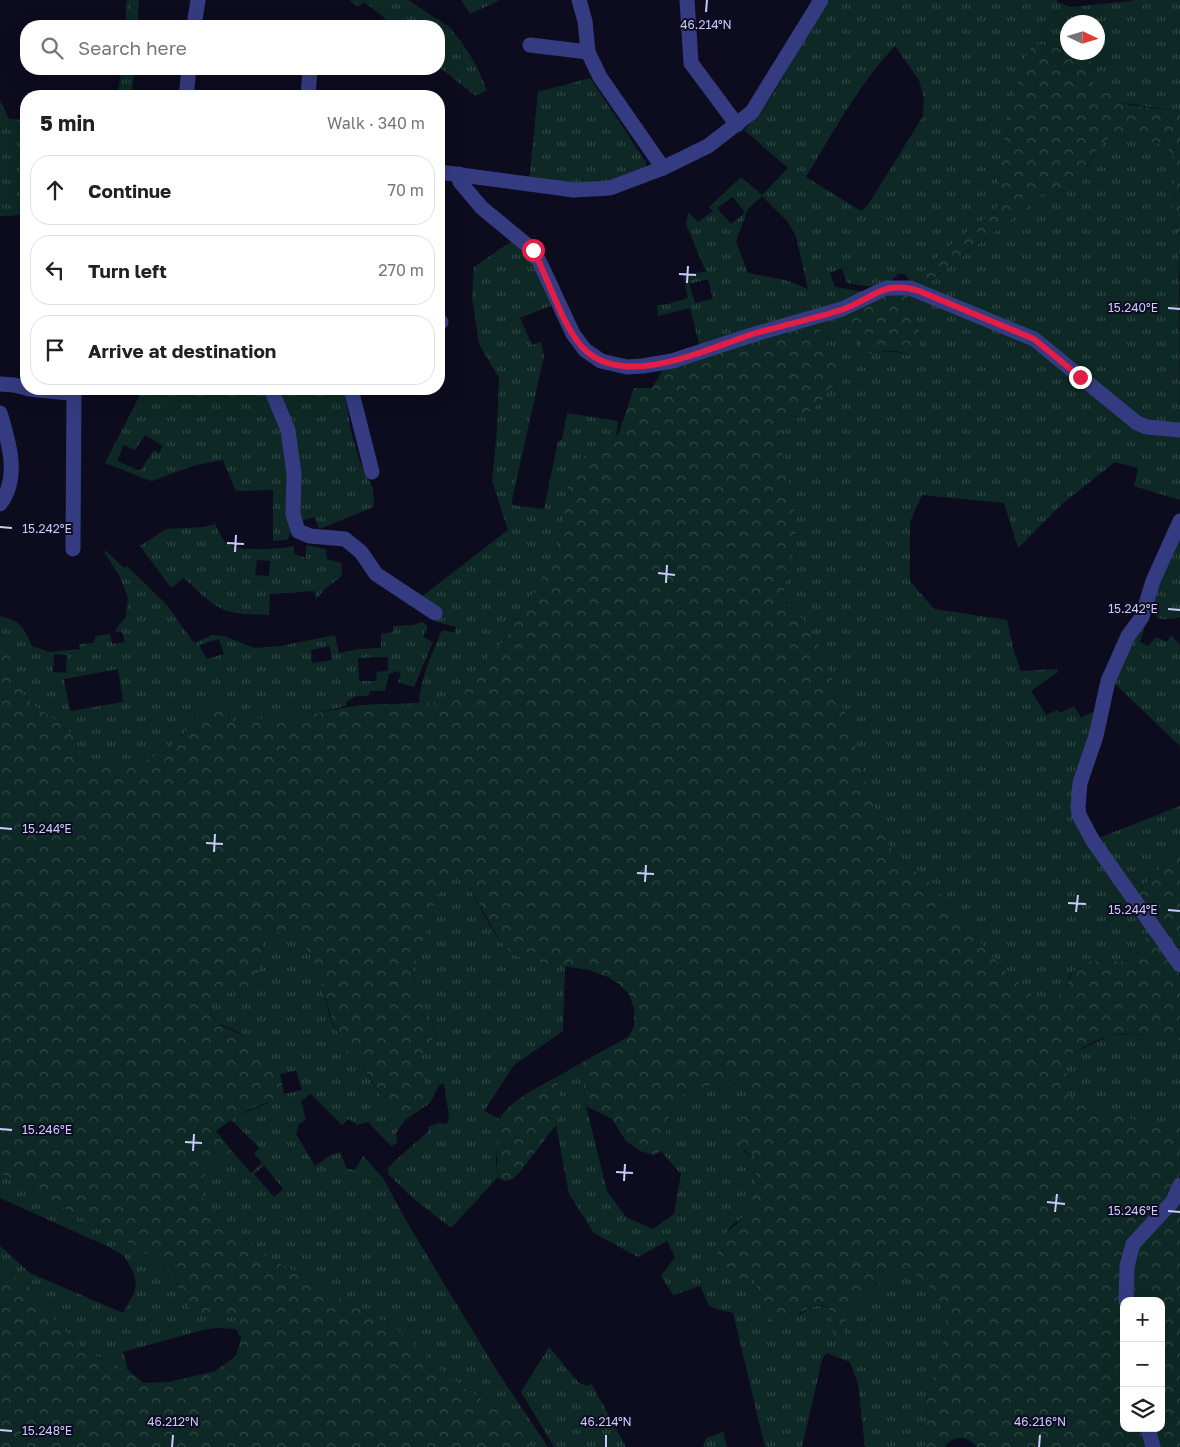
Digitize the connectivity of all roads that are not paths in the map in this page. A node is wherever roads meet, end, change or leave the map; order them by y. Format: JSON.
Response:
{"nodes":[{"id":1,"x":198,"y":0,"type":"edge"},
{"id":2,"x":580,"y":0,"type":"edge"},
{"id":3,"x":687,"y":0,"type":"edge"},
{"id":4,"x":821,"y":0,"type":"edge"},
{"id":5,"x":195,"y":20,"type":"edge"},
{"id":6,"x":530,"y":45,"type":"dead end"},
{"id":7,"x":588,"y":52,"type":"junction"},
{"id":8,"x":188,"y":75,"type":"edge"},
{"id":9,"x":310,"y":75,"type":"edge"},
{"id":10,"x":187,"y":90,"type":"edge"},
{"id":11,"x":308,"y":90,"type":"edge"},
{"id":12,"x":737,"y":125,"type":"junction"},
{"id":13,"x":663,"y":168,"type":"junction"},
{"id":14,"x":445,"y":173,"type":"edge"},
{"id":15,"x":459,"y":174,"type":"junction"},
{"id":16,"x":0,"y":384,"type":"edge"},
{"id":17,"x":20,"y":386,"type":"edge"},
{"id":18,"x":76,"y":395,"type":"edge"},
{"id":19,"x":274,"y":395,"type":"edge"},
{"id":20,"x":353,"y":395,"type":"edge"},
{"id":21,"x":0,"y":413,"type":"edge"},
{"id":22,"x":1180,"y":430,"type":"edge"},
{"id":23,"x":372,"y":472,"type":"dead end"},
{"id":24,"x":0,"y":504,"type":"edge"},
{"id":25,"x":1180,"y":521,"type":"edge"},
{"id":26,"x":73,"y":548,"type":"dead end"},
{"id":27,"x":435,"y":612,"type":"dead end"},
{"id":28,"x":1180,"y":965,"type":"edge"},
{"id":29,"x":1180,"y":1185,"type":"edge"},
{"id":30,"x":1126,"y":1297,"type":"edge"},
{"id":31,"x":1149,"y":1432,"type":"edge"},
{"id":32,"x":1153,"y":1447,"type":"edge"}],
"edges":[{"from":1,"to":5,"type":"street"},
{"from":2,"to":7,"type":"street"},
{"from":3,"to":12,"type":"street"},
{"from":4,"to":12,"type":"street"},
{"from":6,"to":7,"type":"street"},
{"from":7,"to":13,"type":"street"},
{"from":8,"to":10,"type":"street"},
{"from":9,"to":11,"type":"street"},
{"from":12,"to":13,"type":"street"},
{"from":13,"to":15,"type":"street"},
{"from":14,"to":15,"type":"street"},
{"from":15,"to":22,"type":"street"},
{"from":16,"to":17,"type":"street"},
{"from":18,"to":26,"type":"street"},
{"from":19,"to":27,"type":"street"},
{"from":20,"to":23,"type":"street"},
{"from":21,"to":24,"type":"street"},
{"from":25,"to":28,"type":"street"},
{"from":29,"to":30,"type":"street"},
{"from":31,"to":32,"type":"street"}]}
